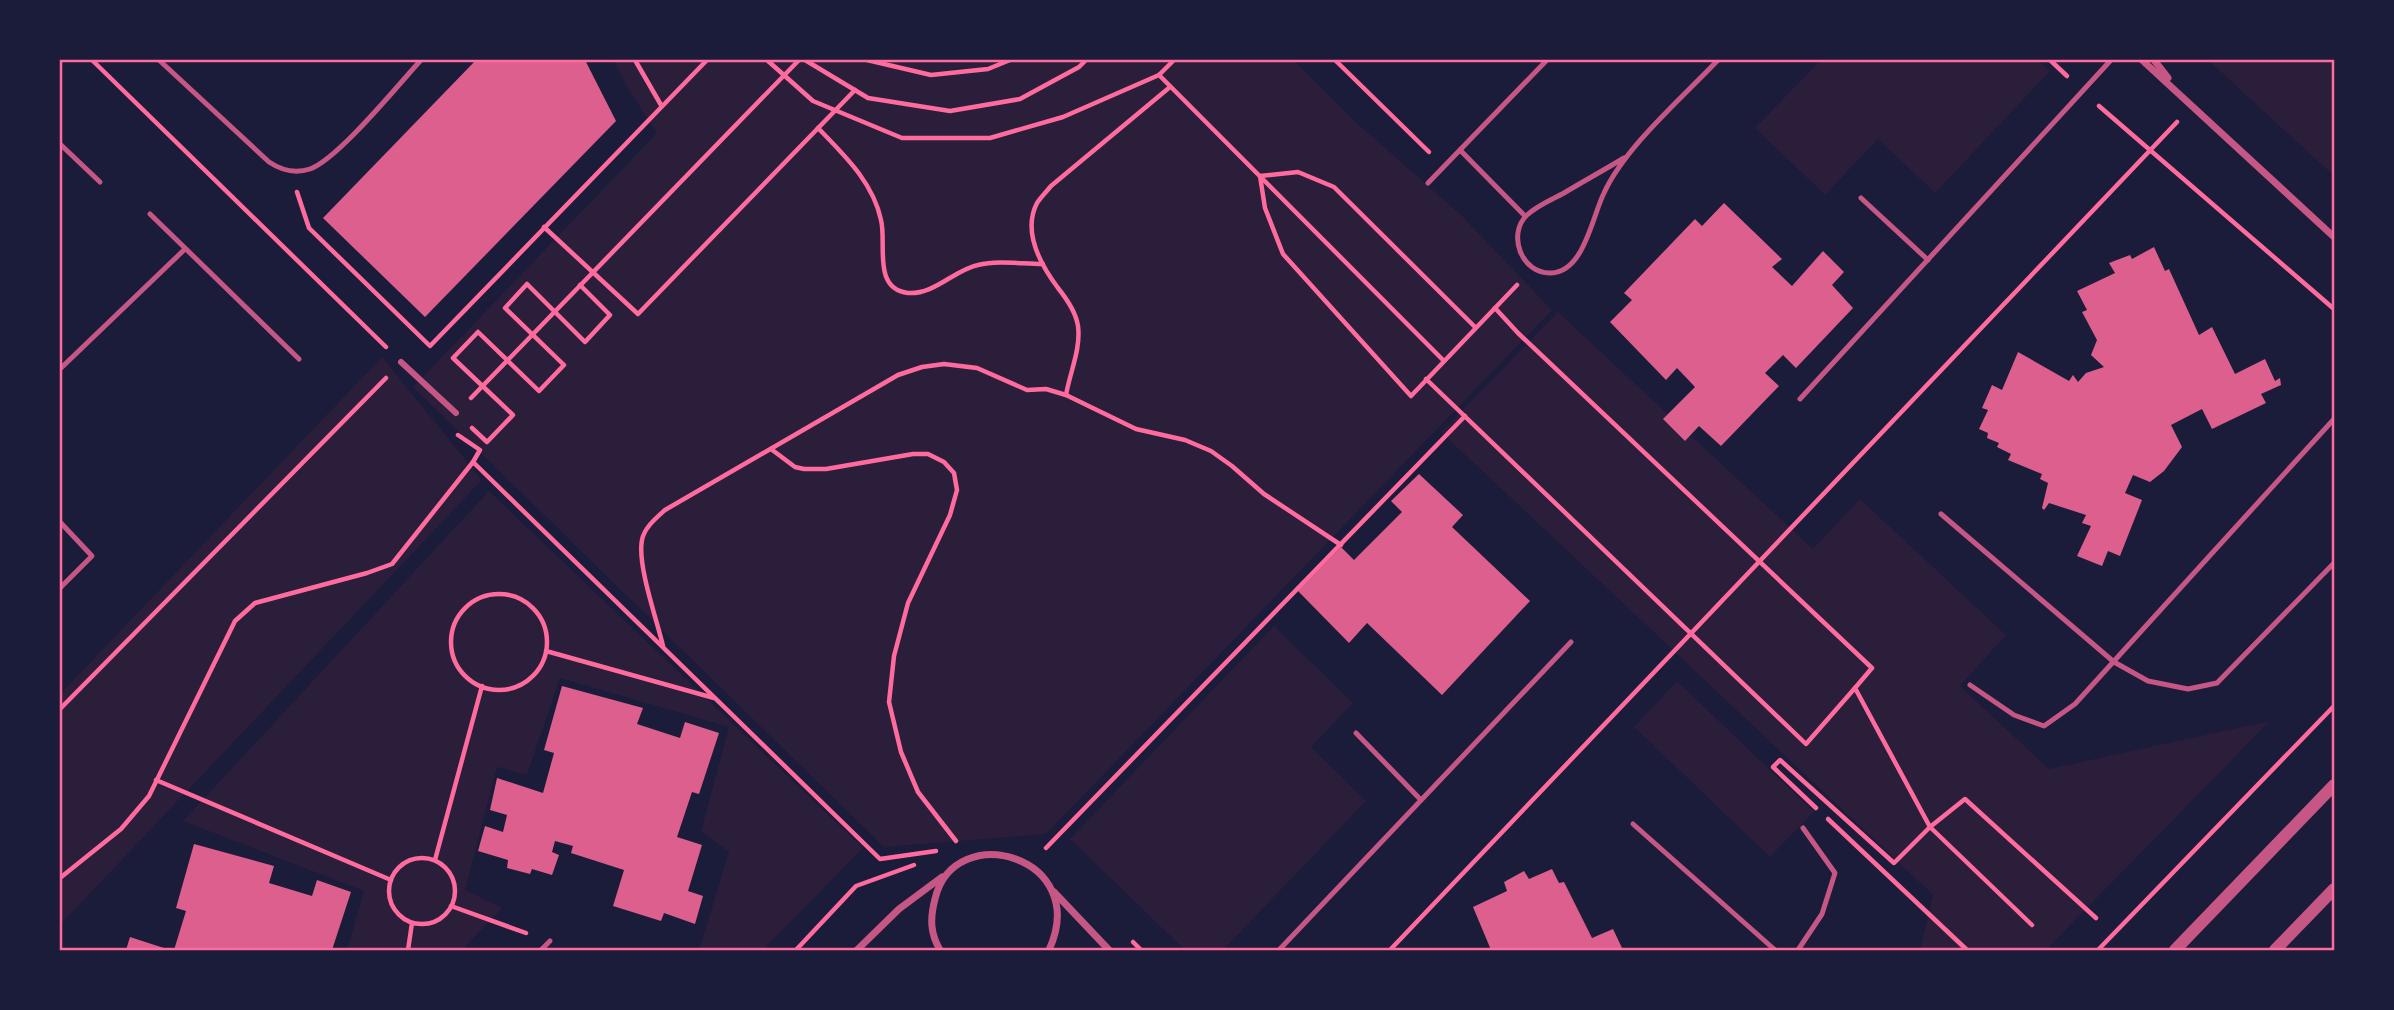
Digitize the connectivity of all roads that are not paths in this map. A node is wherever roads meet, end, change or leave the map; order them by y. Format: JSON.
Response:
{"nodes":[{"id":1,"x":159,"y":60,"type":"edge"},
{"id":2,"x":421,"y":60,"type":"edge"},
{"id":3,"x":1547,"y":60,"type":"edge"},
{"id":4,"x":1718,"y":60,"type":"edge"},
{"id":5,"x":2111,"y":60,"type":"edge"},
{"id":6,"x":2142,"y":60,"type":"edge"},
{"id":7,"x":2154,"y":60,"type":"edge"},
{"id":8,"x":2179,"y":93,"type":"junction"},
{"id":9,"x":60,"y":144,"type":"edge"},
{"id":10,"x":1460,"y":150,"type":"junction"},
{"id":11,"x":1624,"y":158,"type":"junction"},
{"id":12,"x":100,"y":182,"type":"dead end"},
{"id":13,"x":1428,"y":183,"type":"dead end"},
{"id":14,"x":1861,"y":198,"type":"dead end"},
{"id":15,"x":150,"y":214,"type":"dead end"},
{"id":16,"x":1525,"y":216,"type":"junction"},
{"id":17,"x":2334,"y":237,"type":"edge"},
{"id":18,"x":186,"y":249,"type":"junction"},
{"id":19,"x":1928,"y":260,"type":"junction"},
{"id":20,"x":299,"y":359,"type":"dead end"},
{"id":21,"x":401,"y":362,"type":"road end"},
{"id":22,"x":60,"y":369,"type":"edge"},
{"id":23,"x":1800,"y":399,"type":"dead end"},
{"id":24,"x":456,"y":413,"type":"road end"},
{"id":25,"x":2334,"y":419,"type":"edge"},
{"id":26,"x":1941,"y":514,"type":"dead end"},
{"id":27,"x":60,"y":522,"type":"edge"},
{"id":28,"x":2334,"y":563,"type":"edge"},
{"id":29,"x":60,"y":588,"type":"edge"},
{"id":30,"x":1571,"y":642,"type":"dead end"},
{"id":31,"x":2114,"y":662,"type":"junction"},
{"id":32,"x":1970,"y":685,"type":"dead end"},
{"id":33,"x":1356,"y":733,"type":"dead end"},
{"id":34,"x":2334,"y":785,"type":"edge"},
{"id":35,"x":1421,"y":800,"type":"junction"},
{"id":36,"x":1633,"y":824,"type":"dead end"},
{"id":37,"x":1802,"y":828,"type":"dead end"},
{"id":38,"x":950,"y":870,"type":"junction"},
{"id":39,"x":2334,"y":889,"type":"edge"},
{"id":40,"x":1053,"y":891,"type":"junction"},
{"id":41,"x":550,"y":941,"type":"road end"},
{"id":42,"x":541,"y":950,"type":"edge"},
{"id":43,"x":857,"y":950,"type":"edge"},
{"id":44,"x":940,"y":950,"type":"edge"},
{"id":45,"x":1049,"y":950,"type":"edge"},
{"id":46,"x":1109,"y":950,"type":"edge"},
{"id":47,"x":1279,"y":950,"type":"edge"},
{"id":48,"x":1775,"y":950,"type":"edge"},
{"id":49,"x":1798,"y":950,"type":"edge"},
{"id":50,"x":2175,"y":950,"type":"edge"},
{"id":51,"x":2275,"y":950,"type":"edge"}],
"edges":[{"from":1,"to":2,"type":"lane"},
{"from":3,"to":10,"type":"lane"},
{"from":4,"to":11,"type":"lane"},
{"from":5,"to":19,"type":"lane"},
{"from":6,"to":8,"type":"street"},
{"from":7,"to":8,"type":"street"},
{"from":8,"to":17,"type":"street"},
{"from":9,"to":12,"type":"lane"},
{"from":10,"to":13,"type":"lane"},
{"from":10,"to":16,"type":"lane"},
{"from":11,"to":16,"type":"lane"},
{"from":11,"to":16,"type":"lane"},
{"from":14,"to":19,"type":"lane"},
{"from":15,"to":18,"type":"lane"},
{"from":18,"to":20,"type":"lane"},
{"from":18,"to":22,"type":"lane"},
{"from":19,"to":23,"type":"lane"},
{"from":21,"to":24,"type":"street"},
{"from":25,"to":31,"type":"lane"},
{"from":26,"to":31,"type":"lane"},
{"from":27,"to":29,"type":"lane"},
{"from":28,"to":31,"type":"lane"},
{"from":30,"to":35,"type":"lane"},
{"from":31,"to":32,"type":"lane"},
{"from":33,"to":35,"type":"lane"},
{"from":34,"to":50,"type":"street"},
{"from":35,"to":47,"type":"lane"},
{"from":36,"to":48,"type":"lane"},
{"from":37,"to":49,"type":"lane"},
{"from":38,"to":40,"type":"street"},
{"from":38,"to":43,"type":"street"},
{"from":38,"to":44,"type":"street"},
{"from":39,"to":51,"type":"street"},
{"from":40,"to":45,"type":"street"},
{"from":40,"to":46,"type":"street"},
{"from":41,"to":42,"type":"lane"}]}
